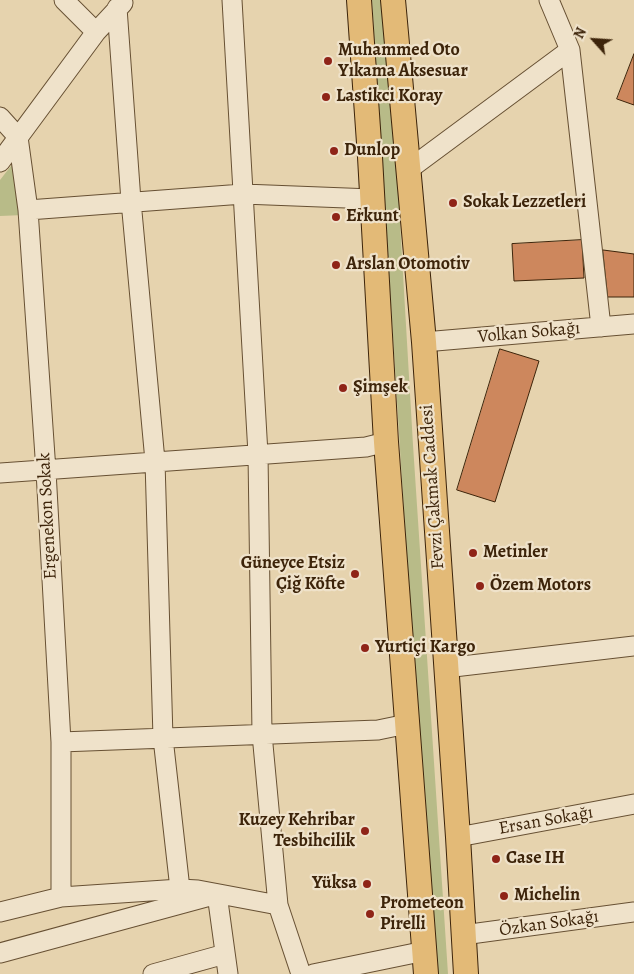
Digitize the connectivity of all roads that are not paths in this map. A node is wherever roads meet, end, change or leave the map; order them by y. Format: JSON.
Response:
{"nodes":[{"id":1,"x":64,"y":0,"type":"edge"},
{"id":2,"x":232,"y":0,"type":"edge"},
{"id":3,"x":359,"y":0,"type":"edge"},
{"id":4,"x":393,"y":0,"type":"edge"},
{"id":5,"x":548,"y":0,"type":"edge"},
{"id":6,"x":121,"y":4,"type":"edge"},
{"id":7,"x":96,"y":32,"type":"junction"},
{"id":8,"x":570,"y":50,"type":"junction"},
{"id":9,"x":0,"y":117,"type":"edge"},
{"id":10,"x":18,"y":137,"type":"junction"},
{"id":11,"x":0,"y":162,"type":"edge"},
{"id":12,"x":408,"y":170,"type":"junction"},
{"id":13,"x":242,"y":194,"type":"junction"},
{"id":14,"x":372,"y":199,"type":"junction"},
{"id":15,"x":131,"y":201,"type":"junction"},
{"id":16,"x":28,"y":210,"type":"junction"},
{"id":17,"x":634,"y":324,"type":"edge"},
{"id":18,"x":600,"y":327,"type":"junction"},
{"id":19,"x":424,"y":342,"type":"junction"},
{"id":20,"x":386,"y":442,"type":"junction"},
{"id":21,"x":258,"y":454,"type":"junction"},
{"id":22,"x":155,"y":461,"type":"junction"},
{"id":23,"x":46,"y":470,"type":"junction"},
{"id":24,"x":0,"y":473,"type":"edge"},
{"id":25,"x":634,"y":646,"type":"edge"},
{"id":26,"x":445,"y":668,"type":"junction"},
{"id":27,"x":407,"y":724,"type":"junction"},
{"id":28,"x":262,"y":734,"type":"junction"},
{"id":29,"x":163,"y":738,"type":"junction"},
{"id":30,"x":61,"y":742,"type":"junction"},
{"id":31,"x":634,"y":804,"type":"edge"},
{"id":32,"x":458,"y":837,"type":"junction"},
{"id":33,"x":180,"y":889,"type":"junction"},
{"id":34,"x":217,"y":894,"type":"junction"},
{"id":35,"x":61,"y":896,"type":"junction"},
{"id":36,"x":278,"y":905,"type":"junction"},
{"id":37,"x":0,"y":912,"type":"edge"},
{"id":38,"x":634,"y":912,"type":"edge"},
{"id":39,"x":463,"y":935,"type":"junction"},
{"id":40,"x":0,"y":953,"type":"edge"},
{"id":41,"x":226,"y":954,"type":"junction"},
{"id":42,"x":425,"y":963,"type":"edge"},
{"id":43,"x":153,"y":974,"type":"edge"},
{"id":44,"x":228,"y":974,"type":"edge"},
{"id":45,"x":301,"y":974,"type":"edge"},
{"id":46,"x":313,"y":974,"type":"edge"},
{"id":47,"x":466,"y":974,"type":"edge"}],
"edges":[{"from":1,"to":7,"type":"street"},
{"from":2,"to":13,"type":"street"},
{"from":3,"to":14,"type":"main road"},
{"from":4,"to":12,"type":"main road","name":"Fevzi Çakmak Caddesi"},
{"from":5,"to":8,"type":"street"},
{"from":6,"to":7,"type":"street"},
{"from":6,"to":15,"type":"street"},
{"from":7,"to":10,"type":"street"},
{"from":8,"to":12,"type":"street"},
{"from":8,"to":18,"type":"street"},
{"from":9,"to":10,"type":"street"},
{"from":10,"to":11,"type":"street"},
{"from":10,"to":16,"type":"street","name":"Ergenekon Sokak"},
{"from":12,"to":19,"type":"main road","name":"Fevzi Çakmak Caddesi"},
{"from":13,"to":14,"type":"street"},
{"from":13,"to":15,"type":"street"},
{"from":13,"to":21,"type":"street"},
{"from":14,"to":20,"type":"main road"},
{"from":15,"to":16,"type":"street"},
{"from":15,"to":22,"type":"street"},
{"from":16,"to":23,"type":"street","name":"Ergenekon Sokak"},
{"from":17,"to":18,"type":"street","name":"Volkan Sokağı"},
{"from":18,"to":19,"type":"street","name":"Volkan Sokağı"},
{"from":19,"to":26,"type":"main road","name":"Fevzi Çakmak Caddesi"},
{"from":20,"to":21,"type":"street"},
{"from":20,"to":27,"type":"main road"},
{"from":21,"to":22,"type":"street"},
{"from":21,"to":28,"type":"street"},
{"from":22,"to":23,"type":"street"},
{"from":22,"to":29,"type":"street"},
{"from":23,"to":24,"type":"street"},
{"from":23,"to":30,"type":"street","name":"Ergenekon Sokak"},
{"from":25,"to":26,"type":"street"},
{"from":26,"to":32,"type":"main road","name":"Fevzi Çakmak Caddesi"},
{"from":27,"to":28,"type":"street"},
{"from":27,"to":42,"type":"main road"},
{"from":28,"to":29,"type":"street"},
{"from":28,"to":36,"type":"street"},
{"from":29,"to":30,"type":"street"},
{"from":29,"to":33,"type":"street"},
{"from":30,"to":35,"type":"street","name":"Ergenekon Sokak"},
{"from":31,"to":32,"type":"street","name":"Ersan Sokağı"},
{"from":32,"to":39,"type":"main road","name":"Fevzi Çakmak Caddesi"},
{"from":33,"to":34,"type":"street"},
{"from":33,"to":35,"type":"street"},
{"from":34,"to":36,"type":"street"},
{"from":34,"to":40,"type":"street"},
{"from":34,"to":41,"type":"street"},
{"from":35,"to":37,"type":"street"},
{"from":36,"to":45,"type":"street"},
{"from":38,"to":39,"type":"street","name":"Özkan Sokağı"},
{"from":39,"to":47,"type":"main road","name":"Fevzi Çakmak Caddesi"},
{"from":41,"to":43,"type":"street"},
{"from":41,"to":44,"type":"street"},
{"from":42,"to":46,"type":"street"}]}
